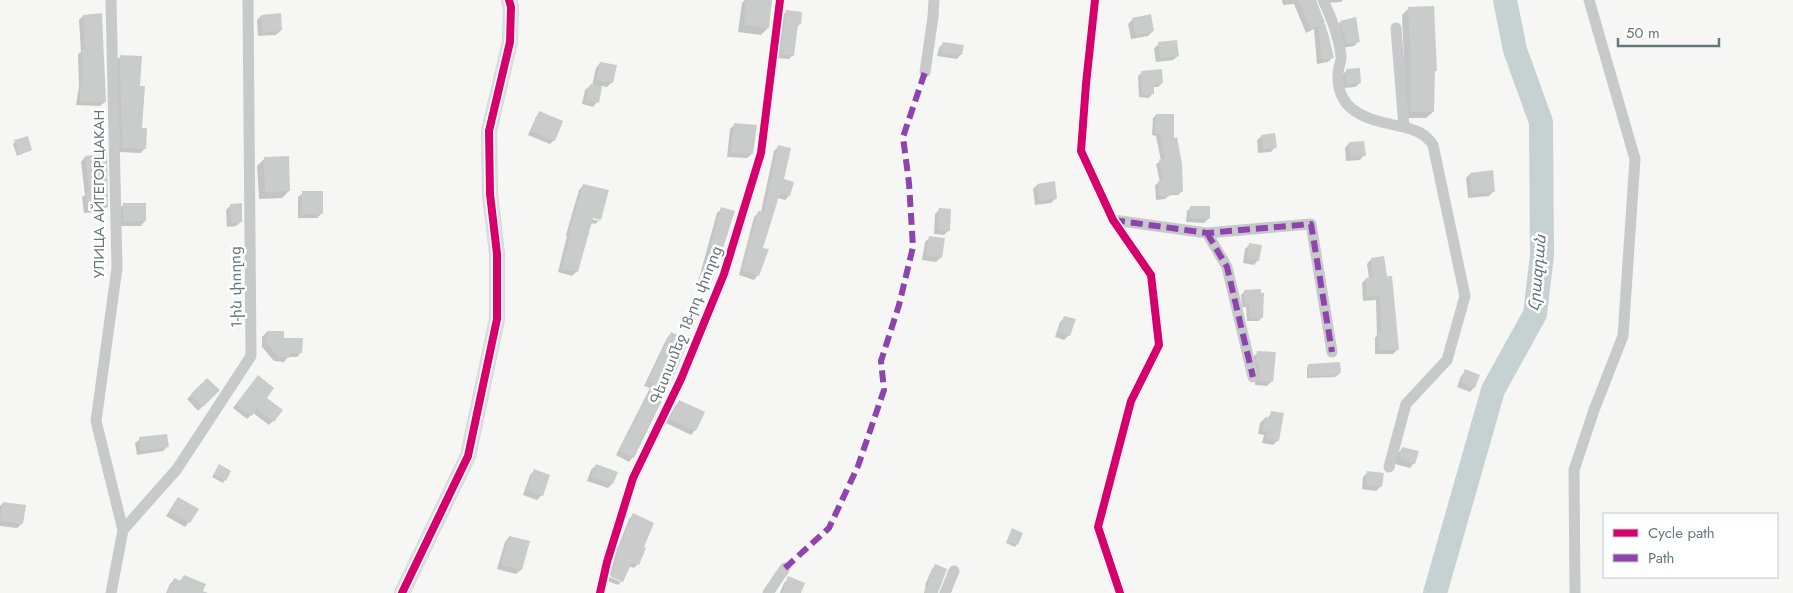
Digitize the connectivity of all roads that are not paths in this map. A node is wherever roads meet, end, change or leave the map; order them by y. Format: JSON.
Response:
{"nodes":[{"id":1,"x":111,"y":0,"type":"edge"},
{"id":2,"x":248,"y":0,"type":"edge"},
{"id":3,"x":509,"y":0,"type":"edge"},
{"id":4,"x":780,"y":0,"type":"edge"},
{"id":5,"x":934,"y":0,"type":"edge"},
{"id":6,"x":1095,"y":0,"type":"edge"},
{"id":7,"x":1323,"y":0,"type":"edge"},
{"id":8,"x":1589,"y":0,"type":"edge"},
{"id":9,"x":1396,"y":28,"type":"dead end"},
{"id":10,"x":925,"y":72,"type":"dead end"},
{"id":11,"x":1404,"y":127,"type":"junction"},
{"id":12,"x":1113,"y":220,"type":"junction"},
{"id":13,"x":1207,"y":233,"type":"junction"},
{"id":14,"x":1332,"y":352,"type":"dead end"},
{"id":15,"x":1253,"y":377,"type":"dead end"},
{"id":16,"x":1389,"y":467,"type":"dead end"},
{"id":17,"x":122,"y":530,"type":"junction"},
{"id":18,"x":785,"y":568,"type":"dead end"},
{"id":19,"x":954,"y":571,"type":"dead end"},
{"id":20,"x":111,"y":593,"type":"edge"},
{"id":21,"x":402,"y":593,"type":"edge"},
{"id":22,"x":600,"y":593,"type":"edge"},
{"id":23,"x":768,"y":593,"type":"edge"},
{"id":24,"x":945,"y":593,"type":"edge"},
{"id":25,"x":1120,"y":593,"type":"edge"},
{"id":26,"x":1575,"y":593,"type":"edge"}],
"edges":[{"from":1,"to":17,"type":"street","name":"УЛИЦА АЙГЕГОРЦАКАН"},
{"from":2,"to":17,"type":"street","name":"1-ին փողոց"},
{"from":3,"to":21,"type":"street"},
{"from":4,"to":22,"type":"street","name":"Գետամեջ 18-րդ փողոց"},
{"from":5,"to":10,"type":"street"},
{"from":6,"to":12,"type":"street"},
{"from":7,"to":11,"type":"street"},
{"from":8,"to":26,"type":"street"},
{"from":9,"to":11,"type":"street"},
{"from":11,"to":16,"type":"street"},
{"from":12,"to":13,"type":"street"},
{"from":12,"to":25,"type":"street"},
{"from":13,"to":14,"type":"street"},
{"from":13,"to":15,"type":"street"},
{"from":17,"to":20,"type":"street","name":"УЛИЦА АЙГЕГОРЦАКАН"},
{"from":18,"to":23,"type":"street"},
{"from":19,"to":24,"type":"street"}]}
